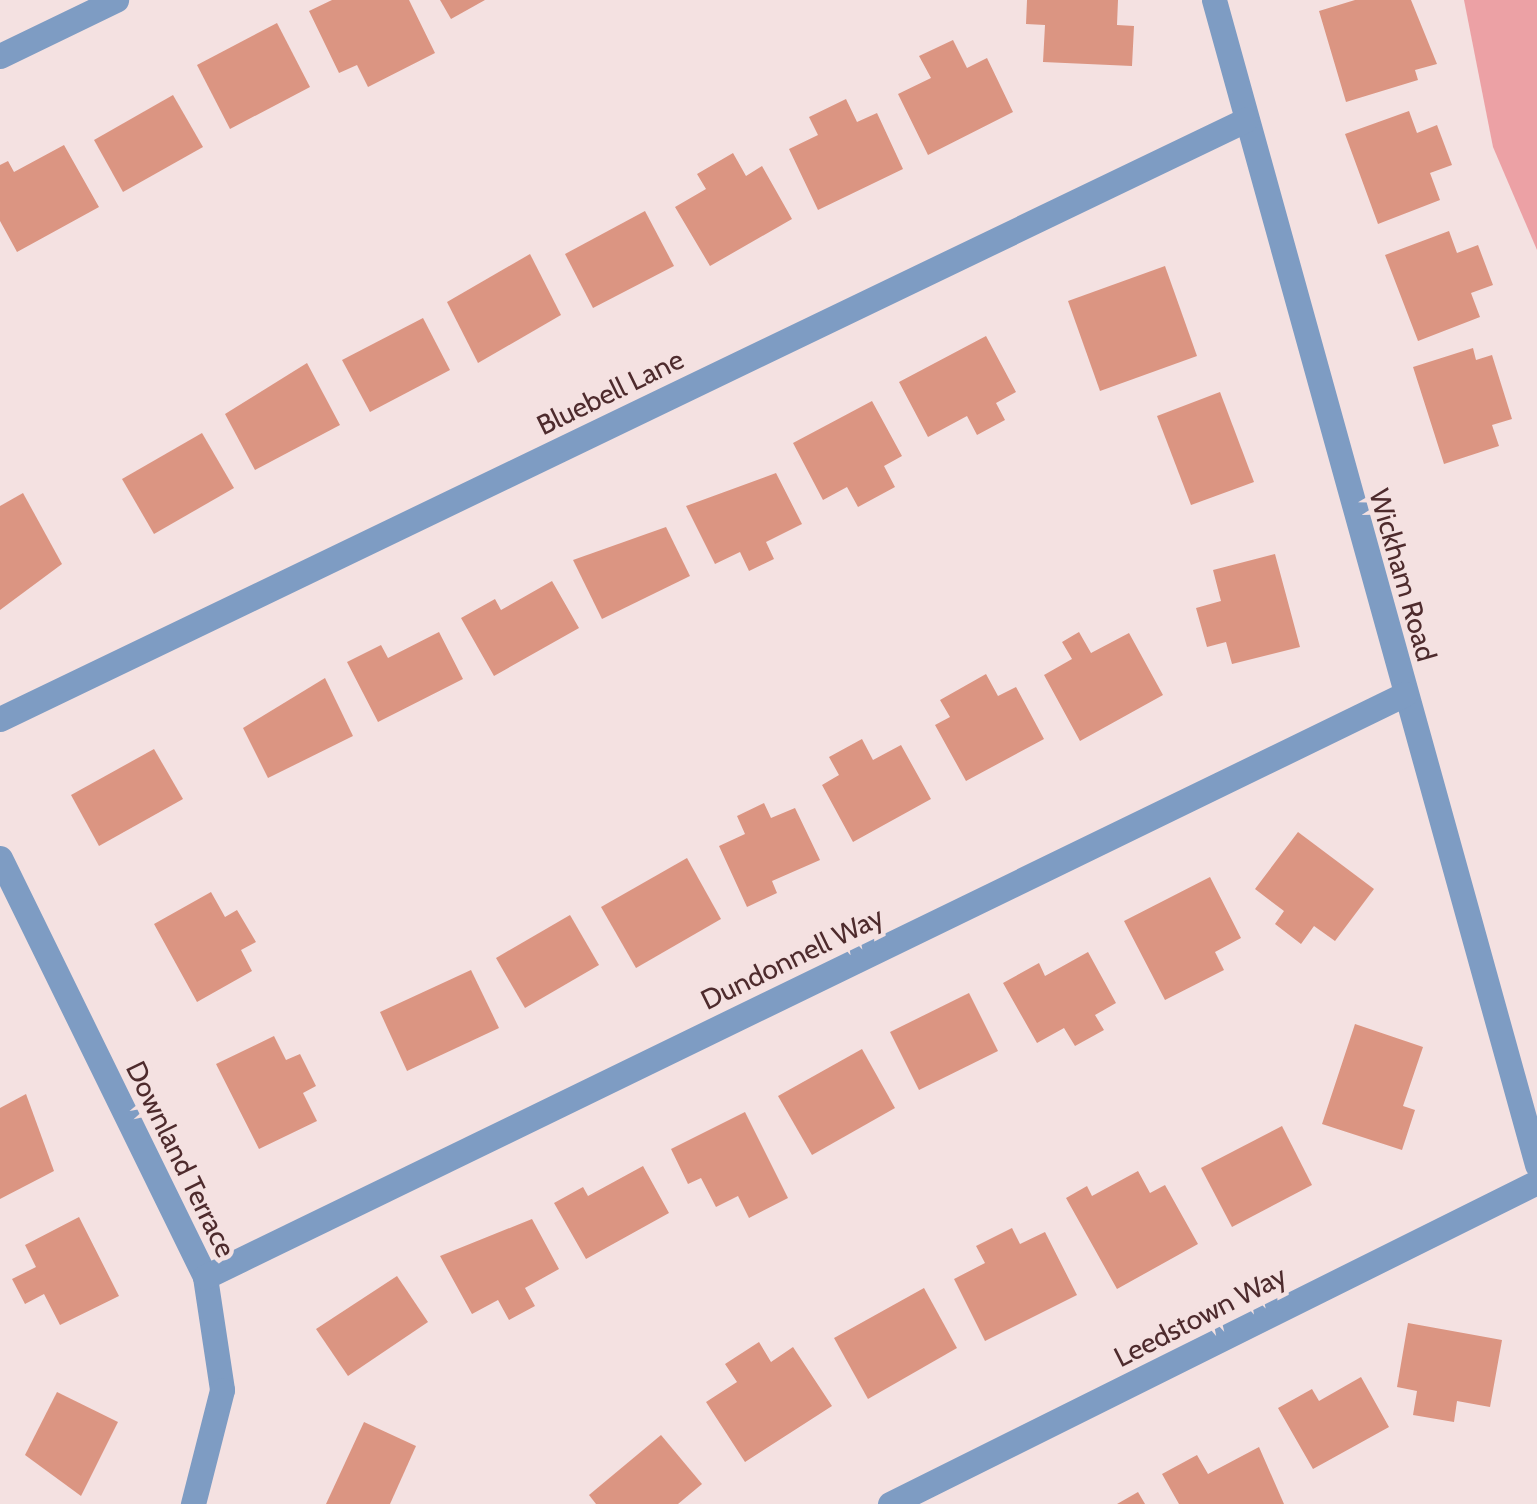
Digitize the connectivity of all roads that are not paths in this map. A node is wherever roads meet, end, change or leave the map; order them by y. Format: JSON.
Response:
{"nodes":[{"id":1,"x":116,"y":0,"type":"edge"},
{"id":2,"x":1214,"y":0,"type":"edge"},
{"id":3,"x":0,"y":56,"type":"edge"},
{"id":4,"x":1245,"y":120,"type":"junction"},
{"id":5,"x":1405,"y":694,"type":"junction"},
{"id":6,"x":0,"y":719,"type":"edge"},
{"id":7,"x":0,"y":858,"type":"edge"},
{"id":8,"x":1537,"y":1165,"type":"edge"},
{"id":9,"x":1537,"y":1182,"type":"edge"},
{"id":10,"x":206,"y":1277,"type":"junction"},
{"id":11,"x":193,"y":1504,"type":"edge"},
{"id":12,"x":890,"y":1504,"type":"edge"}],
"edges":[{"from":1,"to":3,"type":"street"},
{"from":2,"to":4,"type":"street","name":"Wickham Road"},
{"from":4,"to":5,"type":"street","name":"Wickham Road"},
{"from":4,"to":6,"type":"street","name":"Bluebell Lane"},
{"from":5,"to":8,"type":"street","name":"Wickham Road"},
{"from":5,"to":10,"type":"street","name":"Dundonnell Way"},
{"from":7,"to":10,"type":"street","name":"Downland Terrace"},
{"from":9,"to":12,"type":"street","name":"Leedstown Way"},
{"from":10,"to":11,"type":"street","name":"Downland Terrace"}]}
